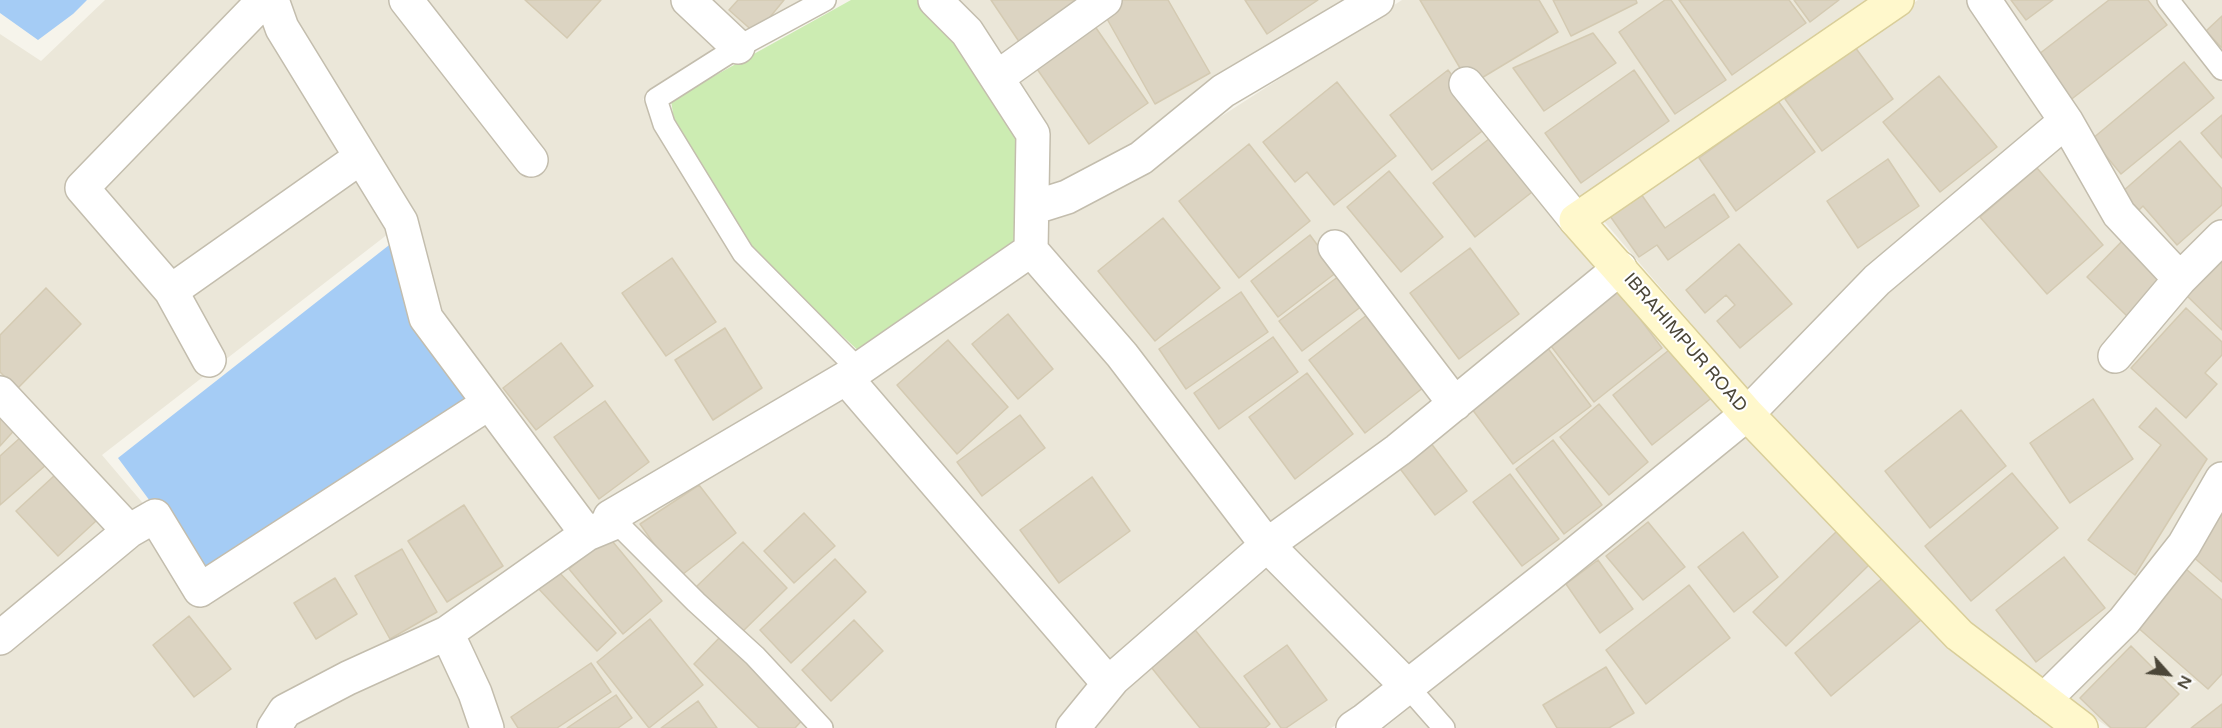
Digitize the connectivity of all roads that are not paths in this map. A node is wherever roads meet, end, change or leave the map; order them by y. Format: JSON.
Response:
{"nodes":[{"id":1,"x":264,"y":0,"type":"edge"},
{"id":2,"x":272,"y":0,"type":"edge"},
{"id":3,"x":406,"y":0,"type":"edge"},
{"id":4,"x":688,"y":0,"type":"edge"},
{"id":5,"x":825,"y":0,"type":"edge"},
{"id":6,"x":935,"y":0,"type":"edge"},
{"id":7,"x":1105,"y":0,"type":"edge"},
{"id":8,"x":1377,"y":0,"type":"edge"},
{"id":9,"x":1897,"y":0,"type":"edge"},
{"id":10,"x":1984,"y":0,"type":"edge"},
{"id":11,"x":2168,"y":0,"type":"edge"},
{"id":12,"x":738,"y":47,"type":"junction"},
{"id":13,"x":2222,"y":69,"type":"edge"},
{"id":14,"x":998,"y":77,"type":"junction"},
{"id":15,"x":1466,"y":84,"type":"dead end"},
{"id":16,"x":2066,"y":121,"type":"junction"},
{"id":17,"x":361,"y":157,"type":"junction"},
{"id":18,"x":531,"y":160,"type":"dead end"},
{"id":19,"x":1032,"y":208,"type":"junction"},
{"id":20,"x":1576,"y":220,"type":"junction"},
{"id":21,"x":2222,"y":237,"type":"edge"},
{"id":22,"x":1335,"y":247,"type":"dead end"},
{"id":23,"x":1031,"y":250,"type":"junction"},
{"id":24,"x":1620,"y":268,"type":"junction"},
{"id":25,"x":2180,"y":279,"type":"junction"},
{"id":26,"x":171,"y":291,"type":"junction"},
{"id":27,"x":2115,"y":356,"type":"dead end"},
{"id":28,"x":209,"y":360,"type":"dead end"},
{"id":29,"x":852,"y":374,"type":"junction"},
{"id":30,"x":0,"y":393,"type":"edge"},
{"id":31,"x":489,"y":403,"type":"junction"},
{"id":32,"x":1455,"y":404,"type":"junction"},
{"id":33,"x":1747,"y":414,"type":"junction"},
{"id":34,"x":2222,"y":479,"type":"edge"},
{"id":35,"x":601,"y":528,"type":"junction"},
{"id":36,"x":129,"y":531,"type":"junction"},
{"id":37,"x":1267,"y":544,"type":"junction"},
{"id":38,"x":447,"y":633,"type":"junction"},
{"id":39,"x":0,"y":638,"type":"edge"},
{"id":40,"x":1108,"y":684,"type":"junction"},
{"id":41,"x":1408,"y":687,"type":"junction"},
{"id":42,"x":2044,"y":700,"type":"junction"},
{"id":43,"x":274,"y":728,"type":"edge"},
{"id":44,"x":487,"y":728,"type":"edge"},
{"id":45,"x":822,"y":728,"type":"edge"},
{"id":46,"x":1073,"y":728,"type":"edge"},
{"id":47,"x":1353,"y":728,"type":"edge"},
{"id":48,"x":1444,"y":728,"type":"edge"},
{"id":49,"x":2081,"y":728,"type":"edge"}],
"edges":[{"from":1,"to":26,"type":"street"},
{"from":2,"to":17,"type":"street"},
{"from":3,"to":18,"type":"street"},
{"from":4,"to":12,"type":"street"},
{"from":5,"to":12,"type":"lane"},
{"from":6,"to":14,"type":"street"},
{"from":7,"to":14,"type":"street"},
{"from":8,"to":19,"type":"street"},
{"from":9,"to":20,"type":"street"},
{"from":10,"to":16,"type":"street"},
{"from":11,"to":13,"type":"lane"},
{"from":12,"to":29,"type":"lane"},
{"from":14,"to":19,"type":"street"},
{"from":15,"to":20,"type":"street"},
{"from":16,"to":25,"type":"street"},
{"from":16,"to":33,"type":"street"},
{"from":17,"to":26,"type":"street"},
{"from":17,"to":31,"type":"street"},
{"from":19,"to":23,"type":"street"},
{"from":20,"to":24,"type":"street","name":"IBRAHIMPUR ROAD"},
{"from":21,"to":25,"type":"street"},
{"from":22,"to":32,"type":"street"},
{"from":23,"to":29,"type":"street"},
{"from":23,"to":37,"type":"street"},
{"from":24,"to":32,"type":"street"},
{"from":24,"to":33,"type":"street","name":"IBRAHIMPUR ROAD"},
{"from":25,"to":27,"type":"street"},
{"from":26,"to":28,"type":"street"},
{"from":29,"to":35,"type":"street"},
{"from":29,"to":40,"type":"street"},
{"from":30,"to":36,"type":"street"},
{"from":31,"to":35,"type":"street"},
{"from":31,"to":36,"type":"street"},
{"from":32,"to":37,"type":"street"},
{"from":33,"to":41,"type":"street"},
{"from":33,"to":42,"type":"street","name":"IBRAHIMPUR ROAD"},
{"from":34,"to":42,"type":"street"},
{"from":35,"to":38,"type":"street"},
{"from":35,"to":45,"type":"lane"},
{"from":36,"to":39,"type":"street"},
{"from":37,"to":40,"type":"street"},
{"from":37,"to":41,"type":"street"},
{"from":38,"to":43,"type":"street"},
{"from":38,"to":44,"type":"street"},
{"from":40,"to":46,"type":"street"},
{"from":41,"to":47,"type":"street"},
{"from":41,"to":48,"type":"lane"},
{"from":42,"to":49,"type":"street","name":"IBRAHIMPUR ROAD"}]}
